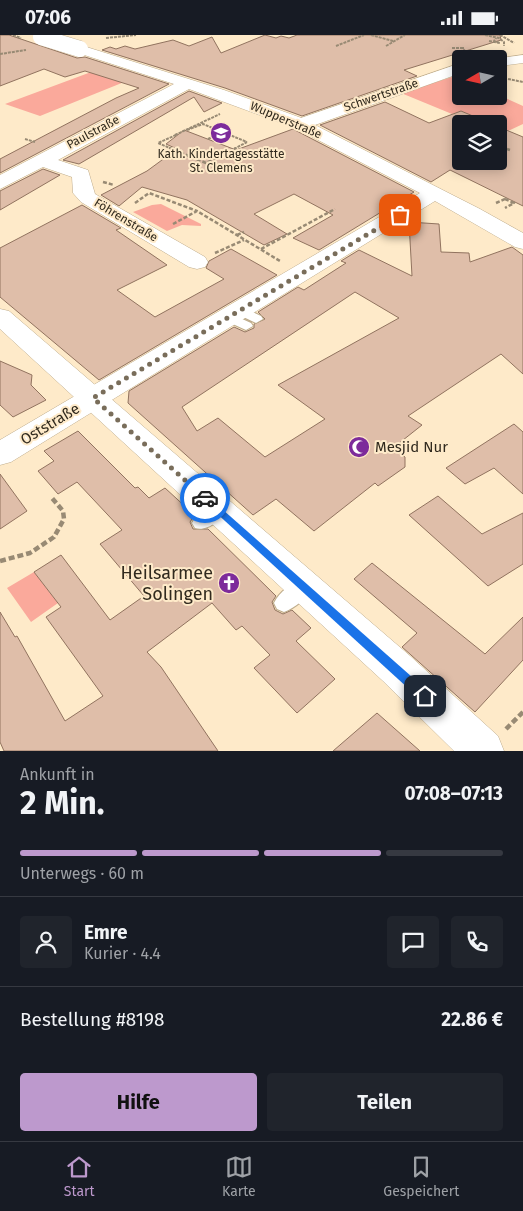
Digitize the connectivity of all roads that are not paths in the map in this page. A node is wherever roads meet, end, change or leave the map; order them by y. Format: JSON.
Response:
{"nodes":[{"id":1,"x":41,"y":36,"type":"edge"},
{"id":2,"x":523,"y":59,"type":"edge"},
{"id":3,"x":508,"y":61,"type":"edge"},
{"id":4,"x":452,"y":71,"type":"edge"},
{"id":5,"x":188,"y":83,"type":"junction"},
{"id":6,"x":301,"y":124,"type":"junction"},
{"id":7,"x":40,"y":160,"type":"junction"},
{"id":8,"x":0,"y":183,"type":"edge"},
{"id":9,"x":435,"y":193,"type":"junction"},
{"id":10,"x":523,"y":242,"type":"edge"},
{"id":11,"x":196,"y":262,"type":"road end"},
{"id":12,"x":0,"y":317,"type":"edge"},
{"id":13,"x":93,"y":398,"type":"junction"},
{"id":14,"x":0,"y":454,"type":"edge"},
{"id":15,"x":493,"y":742,"type":"edge"}],
"edges":[{"from":1,"to":5,"type":"street","name":"Wupperstraße","bridge":true},
{"from":2,"to":3,"type":"street"},
{"from":4,"to":6,"type":"street","name":"Schwertstraße"},
{"from":5,"to":6,"type":"street","name":"Wupperstraße"},
{"from":5,"to":7,"type":"street","name":"Paulstraße"},
{"from":6,"to":9,"type":"street","name":"Wupperstraße"},
{"from":7,"to":8,"type":"street","name":"Paulstraße"},
{"from":7,"to":11,"type":"street","name":"Föhrenstraße"},
{"from":9,"to":10,"type":"street","name":"Wupperstraße"},
{"from":9,"to":13,"type":"street","name":"Oststraße"},
{"from":12,"to":13,"type":"street"},
{"from":13,"to":14,"type":"street","name":"Oststraße"},
{"from":13,"to":15,"type":"street"}]}
